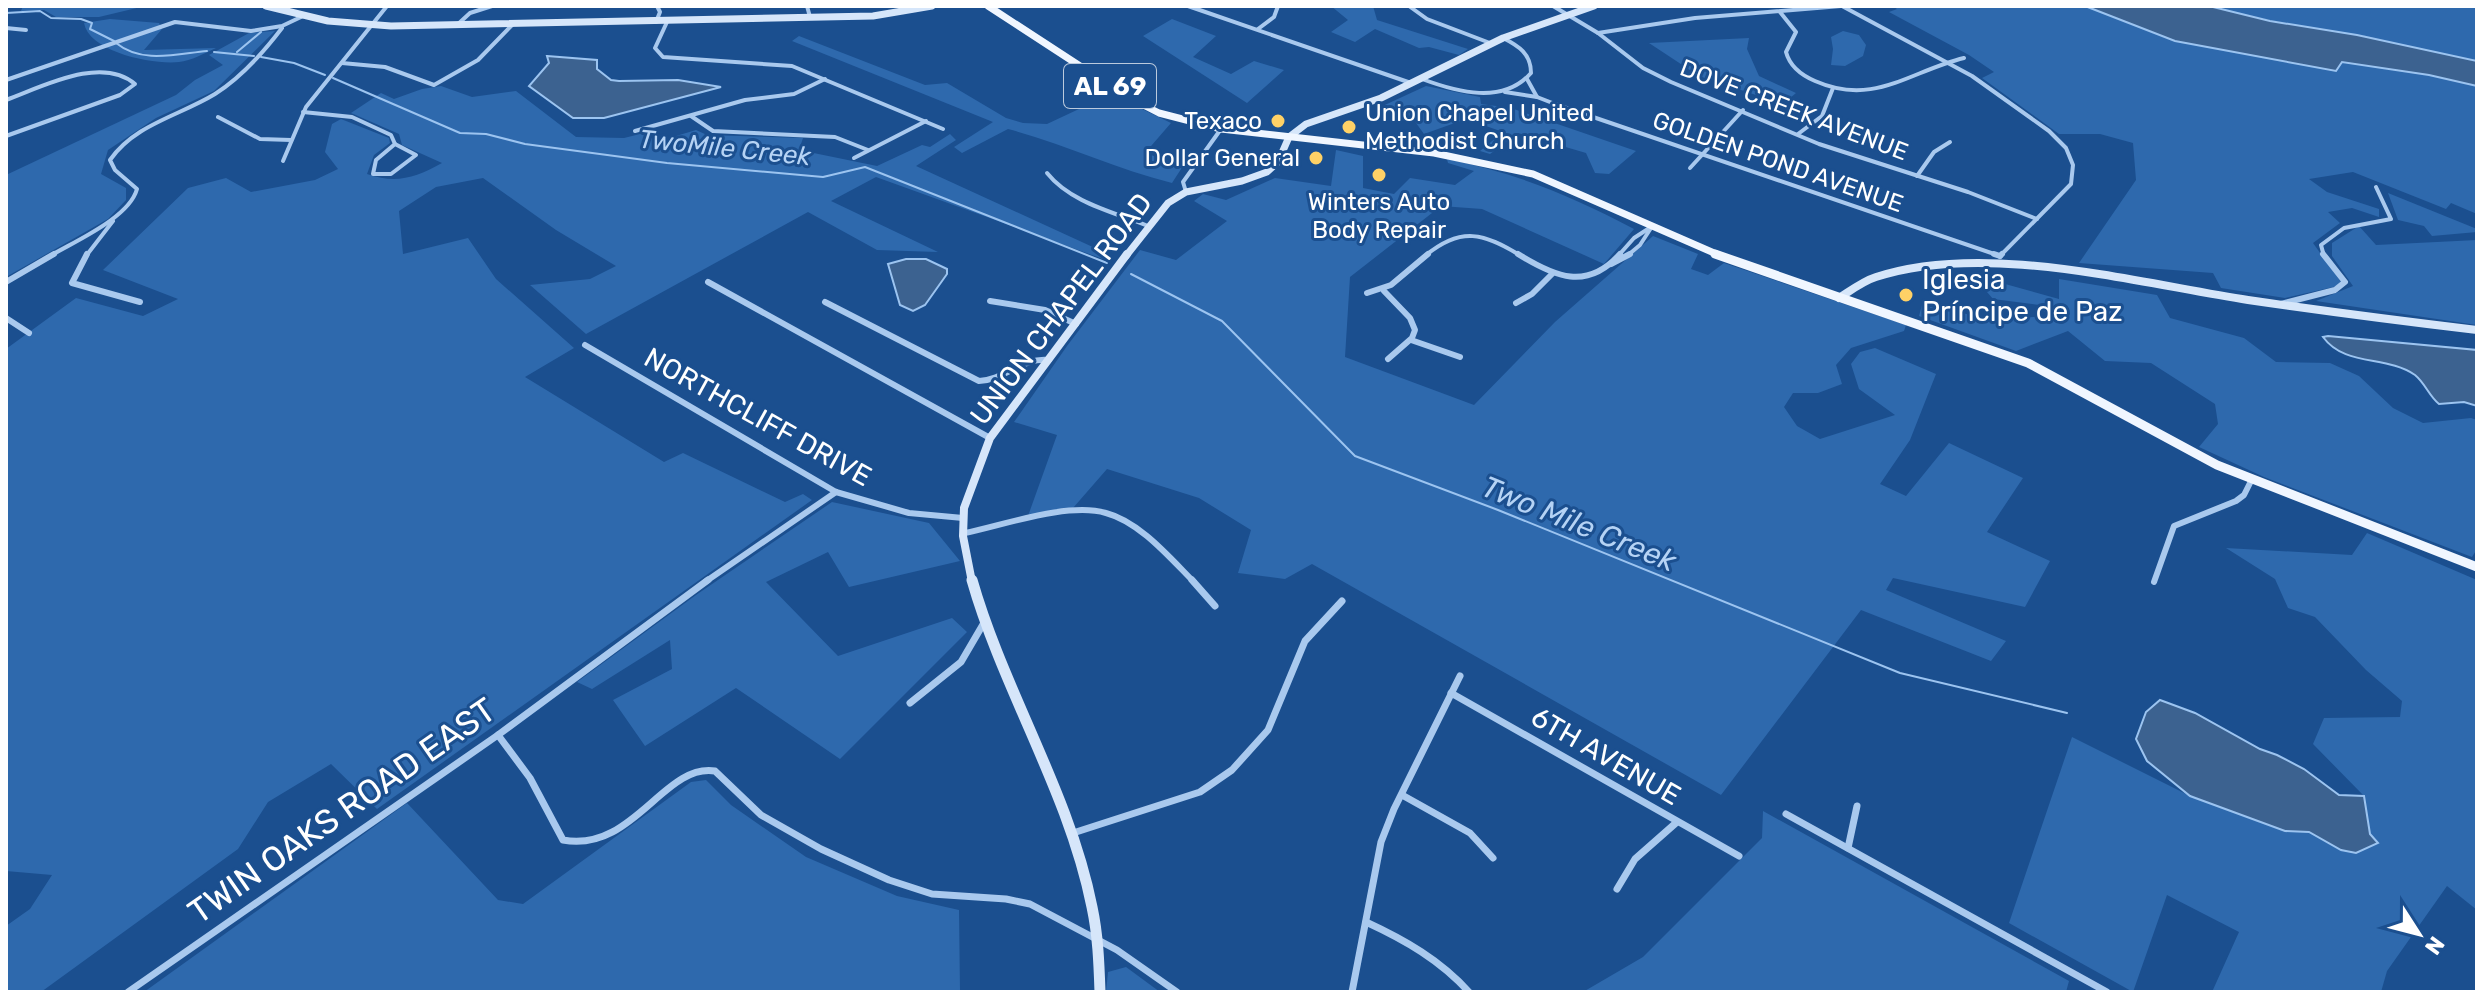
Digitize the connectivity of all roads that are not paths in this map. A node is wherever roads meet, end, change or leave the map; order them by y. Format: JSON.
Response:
{"nodes":[{"id":1,"x":266,"y":6,"type":"edge"},
{"id":2,"x":387,"y":6,"type":"edge"},
{"id":3,"x":492,"y":6,"type":"edge"},
{"id":4,"x":657,"y":6,"type":"edge"},
{"id":5,"x":807,"y":6,"type":"edge"},
{"id":6,"x":932,"y":6,"type":"edge"},
{"id":7,"x":988,"y":6,"type":"edge"},
{"id":8,"x":1188,"y":6,"type":"edge"},
{"id":9,"x":1278,"y":6,"type":"edge"},
{"id":10,"x":1409,"y":6,"type":"edge"},
{"id":11,"x":1553,"y":6,"type":"edge"},
{"id":12,"x":1594,"y":6,"type":"edge"},
{"id":13,"x":1842,"y":6,"type":"edge"},
{"id":14,"x":1780,"y":12,"type":"junction"},
{"id":15,"x":1568,"y":15,"type":"junction"},
{"id":16,"x":301,"y":17,"type":"junction"},
{"id":17,"x":810,"y":17,"type":"junction"},
{"id":18,"x":656,"y":22,"type":"junction"},
{"id":19,"x":669,"y":22,"type":"junction"},
{"id":20,"x":513,"y":24,"type":"junction"},
{"id":21,"x":371,"y":25,"type":"junction"},
{"id":22,"x":457,"y":25,"type":"junction"},
{"id":23,"x":6,"y":28,"type":"edge"},
{"id":24,"x":282,"y":28,"type":"junction"},
{"id":25,"x":26,"y":30,"type":"dead end"},
{"id":26,"x":1257,"y":30,"type":"junction"},
{"id":27,"x":1598,"y":33,"type":"junction"},
{"id":28,"x":1503,"y":38,"type":"junction"},
{"id":29,"x":1490,"y":43,"type":"junction"},
{"id":30,"x":1964,"y":58,"type":"dead end"},
{"id":31,"x":1947,"y":62,"type":"junction"},
{"id":32,"x":342,"y":63,"type":"junction"},
{"id":33,"x":825,"y":79,"type":"junction"},
{"id":34,"x":1422,"y":79,"type":"junction"},
{"id":35,"x":1527,"y":79,"type":"junction"},
{"id":36,"x":6,"y":80,"type":"edge"},
{"id":37,"x":1412,"y":84,"type":"junction"},
{"id":38,"x":1833,"y":88,"type":"junction"},
{"id":39,"x":1500,"y":91,"type":"junction"},
{"id":40,"x":1537,"y":97,"type":"junction"},
{"id":41,"x":6,"y":100,"type":"edge"},
{"id":42,"x":1743,"y":110,"type":"junction"},
{"id":43,"x":303,"y":112,"type":"junction"},
{"id":44,"x":691,"y":116,"type":"junction"},
{"id":45,"x":218,"y":117,"type":"dead end"},
{"id":46,"x":926,"y":121,"type":"junction"},
{"id":47,"x":943,"y":129,"type":"dead end"},
{"id":48,"x":1221,"y":129,"type":"junction"},
{"id":49,"x":635,"y":131,"type":"dead end"},
{"id":50,"x":1798,"y":134,"type":"junction"},
{"id":51,"x":6,"y":136,"type":"edge"},
{"id":52,"x":1289,"y":137,"type":"junction"},
{"id":53,"x":291,"y":140,"type":"junction"},
{"id":54,"x":1950,"y":142,"type":"dead end"},
{"id":55,"x":395,"y":144,"type":"junction"},
{"id":56,"x":868,"y":150,"type":"junction"},
{"id":57,"x":1701,"y":154,"type":"junction"},
{"id":58,"x":854,"y":158,"type":"dead end"},
{"id":59,"x":283,"y":161,"type":"dead end"},
{"id":60,"x":1690,"y":168,"type":"dead end"},
{"id":61,"x":1047,"y":173,"type":"dead end"},
{"id":62,"x":1917,"y":176,"type":"junction"},
{"id":63,"x":2376,"y":187,"type":"dead end"},
{"id":64,"x":1186,"y":192,"type":"junction"},
{"id":65,"x":118,"y":215,"type":"junction"},
{"id":66,"x":2037,"y":219,"type":"junction"},
{"id":67,"x":1148,"y":226,"type":"junction"},
{"id":68,"x":1651,"y":227,"type":"junction"},
{"id":69,"x":2001,"y":260,"type":"junction"},
{"id":70,"x":1552,"y":274,"type":"junction"},
{"id":71,"x":6,"y":282,"type":"edge"},
{"id":72,"x":708,"y":282,"type":"dead end"},
{"id":73,"x":1384,"y":291,"type":"junction"},
{"id":74,"x":1367,"y":293,"type":"dead end"},
{"id":75,"x":1839,"y":298,"type":"junction"},
{"id":76,"x":990,"y":301,"type":"dead end"},
{"id":77,"x":140,"y":302,"type":"dead end"},
{"id":78,"x":825,"y":302,"type":"dead end"},
{"id":79,"x":1516,"y":303,"type":"dead end"},
{"id":80,"x":2281,"y":304,"type":"junction"},
{"id":81,"x":6,"y":318,"type":"edge"},
{"id":82,"x":1076,"y":324,"type":"junction"},
{"id":83,"x":2477,"y":330,"type":"edge"},
{"id":84,"x":29,"y":333,"type":"dead end"},
{"id":85,"x":1411,"y":340,"type":"junction"},
{"id":86,"x":585,"y":345,"type":"dead end"},
{"id":87,"x":1460,"y":357,"type":"dead end"},
{"id":88,"x":1388,"y":359,"type":"dead end"},
{"id":89,"x":1049,"y":360,"type":"junction"},
{"id":90,"x":990,"y":438,"type":"junction"},
{"id":91,"x":2252,"y":479,"type":"junction"},
{"id":92,"x":836,"y":492,"type":"junction"},
{"id":93,"x":963,"y":518,"type":"junction"},
{"id":94,"x":965,"y":533,"type":"junction"},
{"id":95,"x":2477,"y":567,"type":"edge"},
{"id":96,"x":2154,"y":582,"type":"dead end"},
{"id":97,"x":1342,"y":601,"type":"dead end"},
{"id":98,"x":1215,"y":606,"type":"dead end"},
{"id":99,"x":985,"y":621,"type":"junction"},
{"id":100,"x":1460,"y":676,"type":"dead end"},
{"id":101,"x":1451,"y":693,"type":"junction"},
{"id":102,"x":910,"y":703,"type":"dead end"},
{"id":103,"x":498,"y":735,"type":"junction"},
{"id":104,"x":1402,"y":795,"type":"junction"},
{"id":105,"x":1857,"y":806,"type":"dead end"},
{"id":106,"x":1786,"y":814,"type":"dead end"},
{"id":107,"x":1677,"y":822,"type":"junction"},
{"id":108,"x":1073,"y":833,"type":"junction"},
{"id":109,"x":1848,"y":848,"type":"junction"},
{"id":110,"x":1739,"y":856,"type":"dead end"},
{"id":111,"x":1493,"y":858,"type":"dead end"},
{"id":112,"x":1617,"y":889,"type":"dead end"},
{"id":113,"x":1366,"y":922,"type":"junction"},
{"id":114,"x":1097,"y":939,"type":"junction"},
{"id":115,"x":128,"y":992,"type":"edge"},
{"id":116,"x":1100,"y":992,"type":"edge"},
{"id":117,"x":1177,"y":992,"type":"edge"},
{"id":118,"x":1352,"y":992,"type":"edge"},
{"id":119,"x":1469,"y":992,"type":"edge"},
{"id":120,"x":2107,"y":992,"type":"edge"}],
"edges":[{"from":1,"to":16,"type":"street"},
{"from":2,"to":21,"type":"street"},
{"from":3,"to":22,"type":"street"},
{"from":4,"to":18,"type":"street"},
{"from":5,"to":17,"type":"street"},
{"from":6,"to":17,"type":"street"},
{"from":7,"to":48,"type":"main road","number":"AL 69"},
{"from":8,"to":26,"type":"street"},
{"from":9,"to":26,"type":"street"},
{"from":10,"to":29,"type":"street"},
{"from":11,"to":15,"type":"street","name":"DOVE CREEK AVENUE"},
{"from":12,"to":15,"type":"street"},
{"from":13,"to":14,"type":"street"},
{"from":13,"to":31,"type":"street"},
{"from":14,"to":27,"type":"street"},
{"from":14,"to":38,"type":"street"},
{"from":15,"to":27,"type":"street","name":"DOVE CREEK AVENUE"},
{"from":15,"to":28,"type":"street"},
{"from":16,"to":21,"type":"street"},
{"from":16,"to":24,"type":"street"},
{"from":17,"to":19,"type":"street"},
{"from":18,"to":19,"type":"street"},
{"from":18,"to":20,"type":"street"},
{"from":19,"to":33,"type":"street"},
{"from":20,"to":22,"type":"street"},
{"from":20,"to":32,"type":"street"},
{"from":21,"to":22,"type":"street"},
{"from":21,"to":32,"type":"street"},
{"from":23,"to":25,"type":"street"},
{"from":24,"to":36,"type":"street"},
{"from":24,"to":65,"type":"street"},
{"from":26,"to":37,"type":"street"},
{"from":27,"to":42,"type":"street","name":"DOVE CREEK AVENUE"},
{"from":28,"to":29,"type":"street"},
{"from":28,"to":35,"type":"street"},
{"from":29,"to":34,"type":"street"},
{"from":30,"to":31,"type":"street"},
{"from":31,"to":38,"type":"street"},
{"from":31,"to":66,"type":"street"},
{"from":32,"to":43,"type":"street"},
{"from":33,"to":44,"type":"street"},
{"from":33,"to":46,"type":"street"},
{"from":34,"to":37,"type":"street"},
{"from":34,"to":39,"type":"street"},
{"from":35,"to":39,"type":"street"},
{"from":35,"to":40,"type":"street"},
{"from":37,"to":52,"type":"street"},
{"from":38,"to":50,"type":"street"},
{"from":39,"to":40,"type":"street","name":"GOLDEN POND AVENUE"},
{"from":40,"to":57,"type":"street","name":"GOLDEN POND AVENUE"},
{"from":41,"to":51,"type":"street"},
{"from":42,"to":50,"type":"street","name":"DOVE CREEK AVENUE"},
{"from":42,"to":57,"type":"street"},
{"from":43,"to":53,"type":"street"},
{"from":43,"to":55,"type":"street"},
{"from":44,"to":49,"type":"street"},
{"from":44,"to":56,"type":"street"},
{"from":45,"to":53,"type":"street"},
{"from":46,"to":47,"type":"street"},
{"from":46,"to":56,"type":"street"},
{"from":48,"to":52,"type":"main road","number":"AL 69"},
{"from":48,"to":64,"type":"street"},
{"from":50,"to":62,"type":"street","name":"DOVE CREEK AVENUE"},
{"from":52,"to":64,"type":"street","name":"UNION CHAPEL ROAD"},
{"from":52,"to":68,"type":"main road","number":"AL 69"},
{"from":53,"to":59,"type":"street"},
{"from":54,"to":62,"type":"street"},
{"from":55,"to":55,"type":"street"},
{"from":56,"to":58,"type":"street"},
{"from":57,"to":60,"type":"street"},
{"from":57,"to":69,"type":"street","name":"GOLDEN POND AVENUE"},
{"from":61,"to":67,"type":"street"},
{"from":62,"to":66,"type":"street","name":"DOVE CREEK AVENUE"},
{"from":63,"to":80,"type":"street"},
{"from":64,"to":67,"type":"street","name":"UNION CHAPEL ROAD"},
{"from":65,"to":71,"type":"street"},
{"from":65,"to":77,"type":"street"},
{"from":66,"to":69,"type":"street"},
{"from":67,"to":82,"type":"street","name":"UNION CHAPEL ROAD"},
{"from":68,"to":70,"type":"street"},
{"from":68,"to":75,"type":"main road","number":"AL 69"},
{"from":69,"to":75,"type":"street"},
{"from":69,"to":80,"type":"street"},
{"from":70,"to":73,"type":"street"},
{"from":70,"to":79,"type":"street"},
{"from":72,"to":90,"type":"street"},
{"from":73,"to":74,"type":"street"},
{"from":73,"to":85,"type":"street"},
{"from":75,"to":91,"type":"main road","number":"AL 69"},
{"from":76,"to":82,"type":"street"},
{"from":78,"to":89,"type":"street"},
{"from":80,"to":83,"type":"street"},
{"from":81,"to":84,"type":"street"},
{"from":82,"to":89,"type":"street","name":"UNION CHAPEL ROAD"},
{"from":85,"to":87,"type":"street"},
{"from":85,"to":88,"type":"street"},
{"from":86,"to":92,"type":"street","name":"NORTHCLIFF DRIVE"},
{"from":89,"to":90,"type":"street","name":"UNION CHAPEL ROAD"},
{"from":90,"to":93,"type":"street","name":"UNION CHAPEL ROAD"},
{"from":91,"to":95,"type":"main road","number":"AL 69"},
{"from":91,"to":96,"type":"street"},
{"from":92,"to":93,"type":"street","name":"NORTHCLIFF DRIVE"},
{"from":92,"to":103,"type":"street","name":"TWIN OAKS ROAD EAST"},
{"from":93,"to":94,"type":"street","name":"UNION CHAPEL ROAD"},
{"from":94,"to":98,"type":"street"},
{"from":94,"to":99,"type":"street","name":"UNION CHAPEL ROAD"},
{"from":97,"to":108,"type":"street"},
{"from":99,"to":102,"type":"street"},
{"from":99,"to":108,"type":"street","name":"UNION CHAPEL ROAD"},
{"from":100,"to":101,"type":"street"},
{"from":101,"to":104,"type":"street"},
{"from":101,"to":107,"type":"street","name":"6TH AVENUE"},
{"from":103,"to":114,"type":"street"},
{"from":103,"to":115,"type":"street","name":"TWIN OAKS ROAD EAST"},
{"from":104,"to":111,"type":"street"},
{"from":104,"to":113,"type":"street"},
{"from":105,"to":109,"type":"street"},
{"from":106,"to":109,"type":"street"},
{"from":107,"to":110,"type":"street","name":"6TH AVENUE"},
{"from":107,"to":112,"type":"street"},
{"from":108,"to":114,"type":"street","name":"UNION CHAPEL ROAD"},
{"from":109,"to":120,"type":"street"},
{"from":113,"to":118,"type":"street"},
{"from":113,"to":119,"type":"street"},
{"from":114,"to":116,"type":"street","name":"UNION CHAPEL ROAD"},
{"from":114,"to":117,"type":"street"}]}
